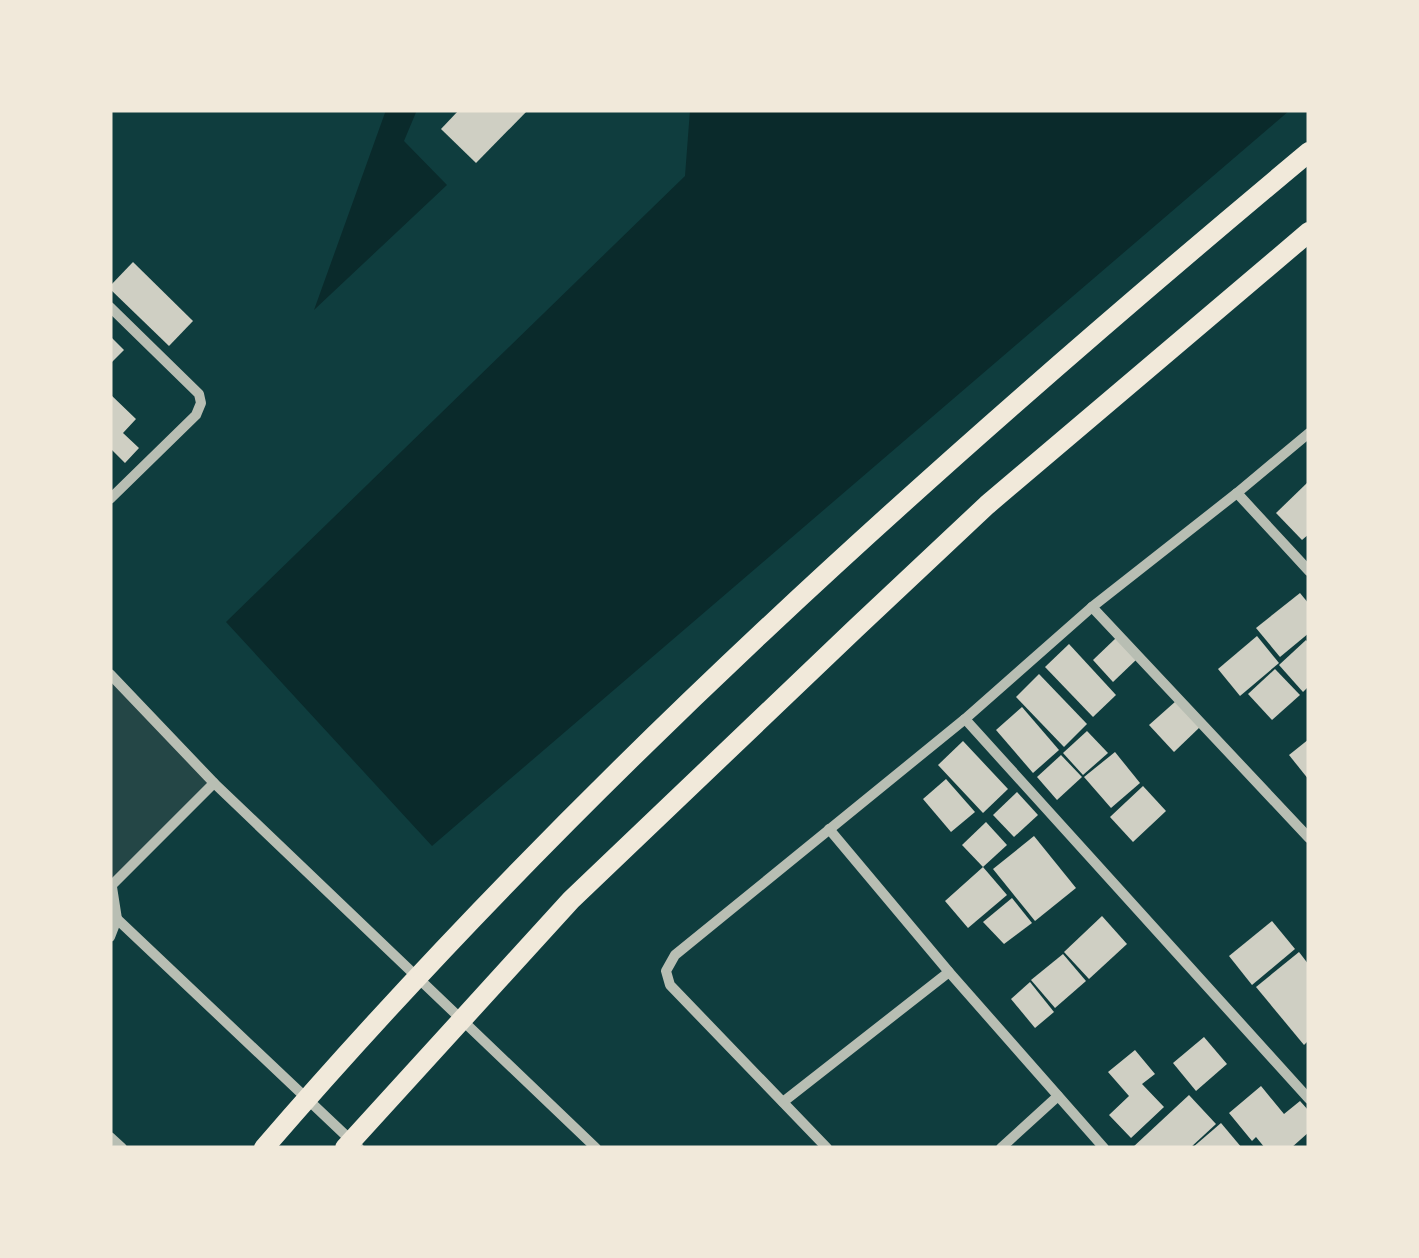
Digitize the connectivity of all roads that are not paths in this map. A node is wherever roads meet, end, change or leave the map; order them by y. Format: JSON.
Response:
{"nodes":[{"id":1,"x":1309,"y":152,"type":"edge"},
{"id":2,"x":1309,"y":232,"type":"edge"},
{"id":3,"x":110,"y":308,"type":"edge"},
{"id":4,"x":1309,"y":433,"type":"edge"},
{"id":5,"x":1238,"y":493,"type":"junction"},
{"id":6,"x":110,"y":499,"type":"edge"},
{"id":7,"x":1309,"y":570,"type":"edge"},
{"id":8,"x":1092,"y":607,"type":"junction"},
{"id":9,"x":110,"y":674,"type":"edge"},
{"id":10,"x":965,"y":719,"type":"junction"},
{"id":11,"x":214,"y":783,"type":"junction"},
{"id":12,"x":829,"y":830,"type":"junction"},
{"id":13,"x":1309,"y":838,"type":"edge"},
{"id":14,"x":111,"y":887,"type":"edge"},
{"id":15,"x":116,"y":919,"type":"junction"},
{"id":16,"x":110,"y":938,"type":"edge"},
{"id":17,"x":949,"y":972,"type":"junction"},
{"id":18,"x":1058,"y":1096,"type":"junction"},
{"id":19,"x":1309,"y":1099,"type":"edge"},
{"id":20,"x":783,"y":1102,"type":"junction"},
{"id":21,"x":110,"y":1137,"type":"edge"},
{"id":22,"x":122,"y":1148,"type":"edge"},
{"id":23,"x":264,"y":1148,"type":"edge"},
{"id":24,"x":345,"y":1148,"type":"edge"},
{"id":25,"x":358,"y":1148,"type":"edge"},
{"id":26,"x":596,"y":1148,"type":"edge"},
{"id":27,"x":827,"y":1148,"type":"edge"},
{"id":28,"x":1001,"y":1148,"type":"edge"},
{"id":29,"x":1104,"y":1148,"type":"edge"}],
"edges":[{"from":1,"to":23,"type":"highway"},
{"from":2,"to":24,"type":"highway"},
{"from":3,"to":6,"type":"street"},
{"from":4,"to":5,"type":"street"},
{"from":5,"to":7,"type":"street"},
{"from":5,"to":8,"type":"street"},
{"from":8,"to":10,"type":"street"},
{"from":8,"to":13,"type":"street"},
{"from":9,"to":11,"type":"street"},
{"from":10,"to":12,"type":"street"},
{"from":10,"to":19,"type":"street"},
{"from":11,"to":14,"type":"street"},
{"from":11,"to":26,"type":"street"},
{"from":12,"to":17,"type":"street"},
{"from":12,"to":20,"type":"street"},
{"from":14,"to":15,"type":"street"},
{"from":15,"to":16,"type":"street"},
{"from":15,"to":25,"type":"street"},
{"from":17,"to":18,"type":"street"},
{"from":17,"to":20,"type":"street"},
{"from":18,"to":28,"type":"street"},
{"from":18,"to":29,"type":"street"},
{"from":20,"to":27,"type":"street"},
{"from":21,"to":22,"type":"street"}]}
